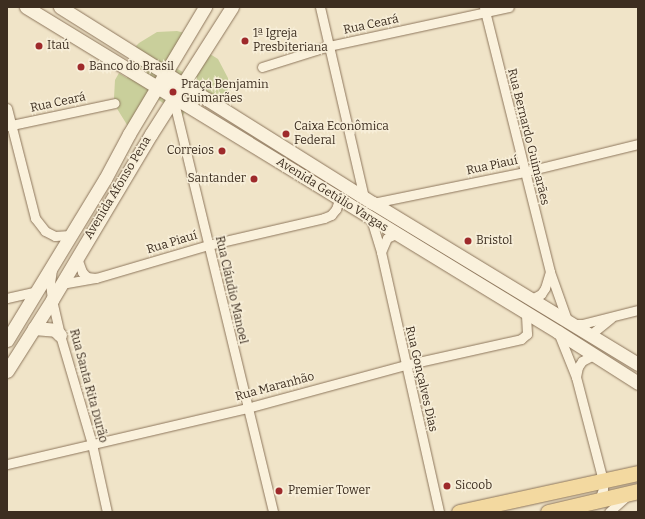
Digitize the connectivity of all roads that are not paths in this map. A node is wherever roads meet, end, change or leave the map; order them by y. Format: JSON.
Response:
{"nodes":[{"id":1,"x":26,"y":7,"type":"edge"},
{"id":2,"x":60,"y":7,"type":"edge"},
{"id":3,"x":204,"y":7,"type":"edge"},
{"id":4,"x":232,"y":7,"type":"edge"},
{"id":5,"x":320,"y":7,"type":"edge"},
{"id":6,"x":509,"y":7,"type":"edge"},
{"id":7,"x":484,"y":10,"type":"edge"},
{"id":8,"x":330,"y":46,"type":"junction"},
{"id":9,"x":262,"y":67,"type":"dead end"},
{"id":10,"x":166,"y":74,"type":"junction"},
{"id":11,"x":183,"y":84,"type":"junction"},
{"id":12,"x":157,"y":88,"type":"junction"},
{"id":13,"x":173,"y":98,"type":"junction"},
{"id":14,"x":114,"y":103,"type":"dead end"},
{"id":15,"x":7,"y":108,"type":"edge"},
{"id":16,"x":9,"y":126,"type":"edge"},
{"id":17,"x":638,"y":144,"type":"edge"},
{"id":18,"x":524,"y":172,"type":"junction"},
{"id":19,"x":339,"y":200,"type":"junction"},
{"id":20,"x":369,"y":201,"type":"junction"},
{"id":21,"x":371,"y":219,"type":"junction"},
{"id":22,"x":396,"y":234,"type":"junction"},
{"id":23,"x":70,"y":235,"type":"junction"},
{"id":24,"x":208,"y":245,"type":"junction"},
{"id":25,"x":380,"y":252,"type":"junction"},
{"id":26,"x":77,"y":258,"type":"junction"},
{"id":27,"x":52,"y":266,"type":"junction"},
{"id":28,"x":550,"y":272,"type":"junction"},
{"id":29,"x":96,"y":278,"type":"junction"},
{"id":30,"x":61,"y":284,"type":"junction"},
{"id":31,"x":38,"y":291,"type":"junction"},
{"id":32,"x":7,"y":298,"type":"edge"},
{"id":33,"x":52,"y":300,"type":"junction"},
{"id":34,"x":530,"y":300,"type":"junction"},
{"id":35,"x":638,"y":310,"type":"edge"},
{"id":36,"x":550,"y":311,"type":"junction"},
{"id":37,"x":526,"y":313,"type":"junction"},
{"id":38,"x":615,"y":315,"type":"junction"},
{"id":39,"x":570,"y":323,"type":"junction"},
{"id":40,"x":34,"y":328,"type":"junction"},
{"id":41,"x":558,"y":332,"type":"junction"},
{"id":42,"x":60,"y":335,"type":"junction"},
{"id":43,"x":590,"y":335,"type":"junction"},
{"id":44,"x":7,"y":340,"type":"edge"},
{"id":45,"x":594,"y":356,"type":"junction"},
{"id":46,"x":638,"y":364,"type":"edge"},
{"id":47,"x":405,"y":365,"type":"junction"},
{"id":48,"x":7,"y":371,"type":"edge"},
{"id":49,"x":576,"y":376,"type":"junction"},
{"id":50,"x":638,"y":383,"type":"edge"},
{"id":51,"x":247,"y":408,"type":"junction"},
{"id":52,"x":92,"y":444,"type":"junction"},
{"id":53,"x":7,"y":464,"type":"edge"},
{"id":54,"x":638,"y":473,"type":"edge"},
{"id":55,"x":603,"y":481,"type":"junction"},
{"id":56,"x":634,"y":492,"type":"edge"},
{"id":57,"x":604,"y":506,"type":"edge"},
{"id":58,"x":107,"y":512,"type":"edge"},
{"id":59,"x":272,"y":512,"type":"edge"},
{"id":60,"x":439,"y":512,"type":"edge"},
{"id":61,"x":459,"y":512,"type":"edge"},
{"id":62,"x":548,"y":512,"type":"edge"}],
"edges":[{"from":1,"to":12,"type":"main road","name":"Avenida Getúlio Vargas"},
{"from":2,"to":10,"type":"main road","name":"Avenida Getúlio Vargas"},
{"from":3,"to":10,"type":"main road","name":"Avenida Afonso Pena"},
{"from":4,"to":11,"type":"main road","name":"Avenida Afonso Pena"},
{"from":5,"to":8,"type":"street"},
{"from":6,"to":7,"type":"street","name":"Rua Ceará"},
{"from":7,"to":8,"type":"street","name":"Rua Ceará"},
{"from":7,"to":18,"type":"street","name":"Rua Bernardo Guimarães"},
{"from":8,"to":9,"type":"street","name":"Rua Ceará"},
{"from":8,"to":20,"type":"street"},
{"from":10,"to":11,"type":"main road","name":"Avenida Getúlio Vargas"},
{"from":10,"to":12,"type":"main road","name":"Avenida Afonso Pena"},
{"from":10,"to":13,"type":"street","name":"Rua Cláudio Manoel"},
{"from":11,"to":13,"type":"main road","name":"Avenida Afonso Pena"},
{"from":11,"to":20,"type":"main road","name":"Avenida Getúlio Vargas"},
{"from":12,"to":13,"type":"main road","name":"Avenida Getúlio Vargas"},
{"from":12,"to":23,"type":"main road","name":"Avenida Afonso Pena"},
{"from":13,"to":19,"type":"main road","name":"Avenida Getúlio Vargas"},
{"from":13,"to":24,"type":"street","name":"Rua Cláudio Manoel"},
{"from":13,"to":26,"type":"main road","name":"Avenida Afonso Pena"},
{"from":14,"to":16,"type":"street","name":"Rua Ceará"},
{"from":15,"to":16,"type":"street"},
{"from":16,"to":23,"type":"street"},
{"from":17,"to":18,"type":"street","name":"Rua Piauí"},
{"from":18,"to":20,"type":"street","name":"Rua Piauí"},
{"from":18,"to":28,"type":"street","name":"Rua Bernardo Guimarães"},
{"from":19,"to":21,"type":"main road","name":"Avenida Getúlio Vargas"},
{"from":19,"to":24,"type":"street","name":"Rua Piauí"},
{"from":20,"to":34,"type":"main road","name":"Avenida Getúlio Vargas"},
{"from":21,"to":22,"type":"main road","name":"Avenida Getúlio Vargas"},
{"from":21,"to":25,"type":"street","name":"Rua Gonçalves Dias"},
{"from":22,"to":25,"type":"street"},
{"from":22,"to":37,"type":"main road","name":"Avenida Getúlio Vargas"},
{"from":23,"to":27,"type":"main road","name":"Avenida Afonso Pena"},
{"from":24,"to":29,"type":"street","name":"Rua Piauí"},
{"from":24,"to":51,"type":"street","name":"Rua Cláudio Manoel"},
{"from":25,"to":47,"type":"street","name":"Rua Gonçalves Dias"},
{"from":26,"to":29,"type":"street"},
{"from":26,"to":30,"type":"main road","name":"Avenida Afonso Pena"},
{"from":27,"to":31,"type":"main road","name":"Avenida Afonso Pena"},
{"from":27,"to":33,"type":"street","name":"Rua Santa Rita Durão"},
{"from":28,"to":34,"type":"street"},
{"from":28,"to":39,"type":"street","name":"Rua Bernardo Guimarães"},
{"from":29,"to":30,"type":"street","name":"Rua Piauí"},
{"from":30,"to":33,"type":"main road","name":"Avenida Afonso Pena"},
{"from":31,"to":32,"type":"street"},
{"from":31,"to":44,"type":"main road","name":"Avenida Afonso Pena"},
{"from":33,"to":40,"type":"main road","name":"Avenida Afonso Pena"},
{"from":33,"to":42,"type":"street","name":"Rua Santa Rita Durão"},
{"from":34,"to":36,"type":"main road","name":"Avenida Getúlio Vargas"},
{"from":35,"to":38,"type":"street"},
{"from":36,"to":39,"type":"main road","name":"Avenida Getúlio Vargas"},
{"from":36,"to":41,"type":"main road"},
{"from":37,"to":41,"type":"main road","name":"Avenida Getúlio Vargas"},
{"from":37,"to":47,"type":"street","name":"Rua Maranhão"},
{"from":38,"to":39,"type":"street"},
{"from":38,"to":43,"type":"street"},
{"from":39,"to":43,"type":"main road","name":"Avenida Getúlio Vargas"},
{"from":40,"to":42,"type":"main road"},
{"from":40,"to":48,"type":"main road","name":"Avenida Afonso Pena"},
{"from":41,"to":45,"type":"main road","name":"Avenida Getúlio Vargas"},
{"from":41,"to":49,"type":"street"},
{"from":42,"to":52,"type":"street","name":"Rua Santa Rita Durão"},
{"from":43,"to":45,"type":"main road"},
{"from":43,"to":46,"type":"main road","name":"Avenida Getúlio Vargas"},
{"from":45,"to":49,"type":"street"},
{"from":45,"to":50,"type":"main road","name":"Avenida Getúlio Vargas"},
{"from":47,"to":51,"type":"street","name":"Rua Maranhão"},
{"from":47,"to":60,"type":"street","name":"Rua Gonçalves Dias"},
{"from":49,"to":55,"type":"street"},
{"from":51,"to":52,"type":"street","name":"Rua Maranhão"},
{"from":51,"to":59,"type":"street","name":"Rua Cláudio Manoel"},
{"from":52,"to":53,"type":"street","name":"Rua Maranhão"},
{"from":52,"to":58,"type":"street","name":"Rua Santa Rita Durão"},
{"from":54,"to":55,"type":"main road"},
{"from":55,"to":57,"type":"street"},
{"from":55,"to":61,"type":"main road"},
{"from":56,"to":57,"type":"main road"},
{"from":57,"to":62,"type":"main road"}]}
